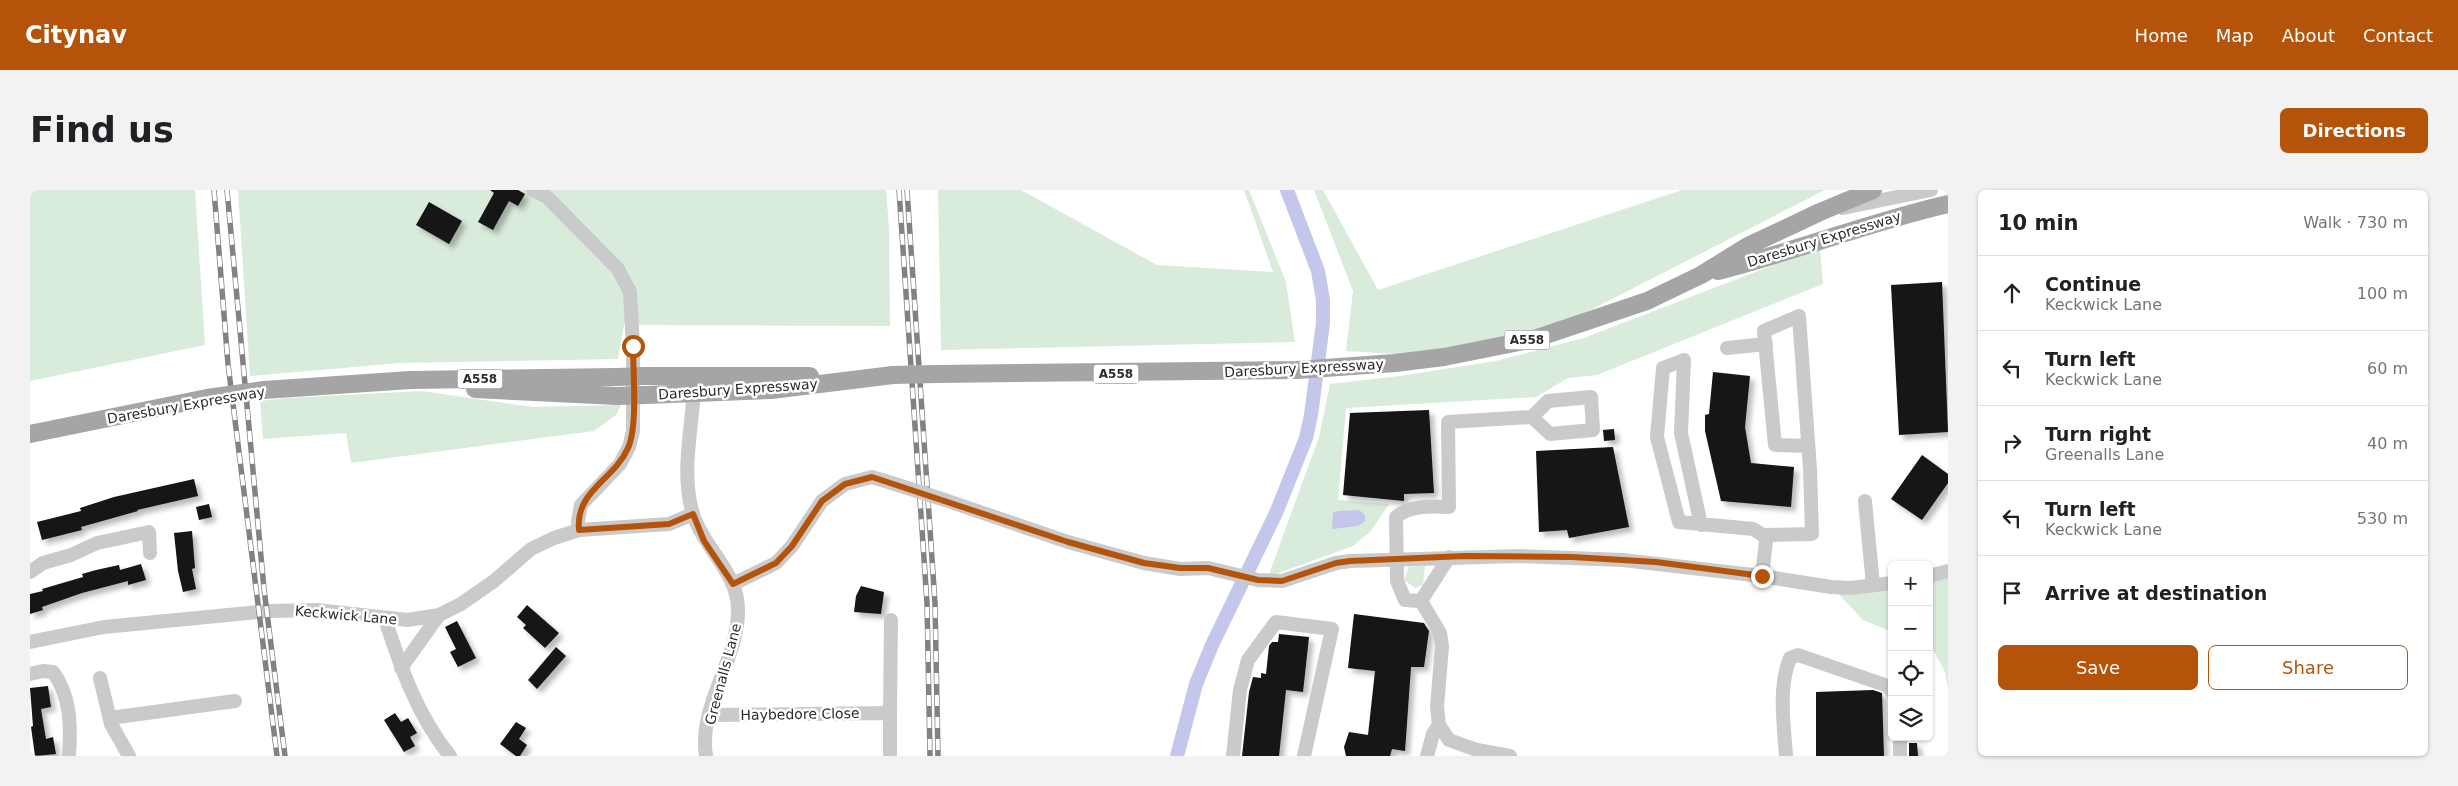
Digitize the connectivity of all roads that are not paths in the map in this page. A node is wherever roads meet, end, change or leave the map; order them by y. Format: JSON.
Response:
{"nodes":[{"id":1,"x":533,"y":190,"type":"edge"},
{"id":2,"x":1873,"y":190,"type":"edge"},
{"id":3,"x":1931,"y":190,"type":"edge"},
{"id":4,"x":1945,"y":206,"type":"edge"},
{"id":5,"x":1820,"y":212,"type":"junction"},
{"id":6,"x":1701,"y":275,"type":"junction"},
{"id":7,"x":1766,"y":344,"type":"junction"},
{"id":8,"x":1727,"y":348,"type":"dead end"},
{"id":9,"x":893,"y":375,"type":"junction"},
{"id":10,"x":694,"y":377,"type":"junction"},
{"id":11,"x":342,"y":385,"type":"junction"},
{"id":12,"x":694,"y":395,"type":"junction"},
{"id":13,"x":1532,"y":417,"type":"dead end"},
{"id":14,"x":30,"y":434,"type":"edge"},
{"id":15,"x":1808,"y":446,"type":"junction"},
{"id":16,"x":1865,"y":501,"type":"dead end"},
{"id":17,"x":693,"y":514,"type":"junction"},
{"id":18,"x":1701,"y":524,"type":"junction"},
{"id":19,"x":579,"y":530,"type":"junction"},
{"id":20,"x":1763,"y":535,"type":"junction"},
{"id":21,"x":150,"y":553,"type":"dead end"},
{"id":22,"x":1449,"y":557,"type":"junction"},
{"id":23,"x":1398,"y":559,"type":"junction"},
{"id":24,"x":1948,"y":571,"type":"edge"},
{"id":25,"x":30,"y":572,"type":"edge"},
{"id":26,"x":1933,"y":575,"type":"edge"},
{"id":27,"x":1762,"y":576,"type":"junction"},
{"id":28,"x":1888,"y":583,"type":"edge"},
{"id":29,"x":733,"y":584,"type":"junction"},
{"id":30,"x":1873,"y":585,"type":"junction"},
{"id":31,"x":1421,"y":601,"type":"junction"},
{"id":32,"x":439,"y":615,"type":"junction"},
{"id":33,"x":385,"y":619,"type":"junction"},
{"id":34,"x":891,"y":620,"type":"dead end"},
{"id":35,"x":30,"y":642,"type":"edge"},
{"id":36,"x":401,"y":668,"type":"junction"},
{"id":37,"x":30,"y":674,"type":"edge"},
{"id":38,"x":100,"y":678,"type":"dead end"},
{"id":39,"x":1888,"y":686,"type":"edge"},
{"id":40,"x":235,"y":702,"type":"dead end"},
{"id":41,"x":890,"y":713,"type":"junction"},
{"id":42,"x":709,"y":715,"type":"junction"},
{"id":43,"x":110,"y":718,"type":"junction"},
{"id":44,"x":1439,"y":725,"type":"junction"},
{"id":45,"x":1900,"y":741,"type":"edge"},
{"id":46,"x":70,"y":756,"type":"edge"},
{"id":47,"x":129,"y":756,"type":"edge"},
{"id":48,"x":450,"y":756,"type":"edge"},
{"id":49,"x":706,"y":756,"type":"edge"},
{"id":50,"x":890,"y":756,"type":"edge"},
{"id":51,"x":1233,"y":756,"type":"edge"},
{"id":52,"x":1304,"y":756,"type":"edge"},
{"id":53,"x":1427,"y":756,"type":"edge"},
{"id":54,"x":1510,"y":756,"type":"edge"},
{"id":55,"x":1786,"y":756,"type":"edge"},
{"id":56,"x":1900,"y":756,"type":"edge"}],
"edges":[{"from":1,"to":19,"type":"street"},
{"from":2,"to":5,"type":"main road","name":"Daresbury Expressway","number":"A558"},
{"from":3,"to":5,"type":"street"},
{"from":4,"to":6,"type":"main road","name":"Daresbury Expressway","number":"A558"},
{"from":5,"to":6,"type":"main road","name":"Daresbury Expressway","number":"A558"},
{"from":6,"to":9,"type":"main road","name":"Daresbury Expressway","number":"A558","bridge":true},
{"from":7,"to":8,"type":"street"},
{"from":7,"to":15,"type":"street"},
{"from":7,"to":15,"type":"street"},
{"from":9,"to":10,"type":"main road","name":"Daresbury Expressway","number":"A558"},
{"from":9,"to":12,"type":"main road","name":"Daresbury Expressway","number":"A558"},
{"from":10,"to":11,"type":"main road","name":"Daresbury Expressway","number":"A558","bridge":true},
{"from":10,"to":12,"type":"street"},
{"from":11,"to":12,"type":"main road","name":"Daresbury Expressway","number":"A558","bridge":true},
{"from":11,"to":14,"type":"main road","name":"Daresbury Expressway","number":"A558","bridge":true},
{"from":12,"to":17,"type":"street"},
{"from":13,"to":23,"type":"street"},
{"from":15,"to":20,"type":"street"},
{"from":16,"to":30,"type":"street"},
{"from":17,"to":19,"type":"street","name":"Keckwick Lane"},
{"from":17,"to":29,"type":"street","name":"Greenalls Lane"},
{"from":18,"to":18,"type":"street"},
{"from":18,"to":20,"type":"street"},
{"from":19,"to":32,"type":"street","name":"Keckwick Lane"},
{"from":20,"to":27,"type":"street"},
{"from":21,"to":25,"type":"street"},
{"from":22,"to":23,"type":"street"},
{"from":22,"to":27,"type":"street"},
{"from":22,"to":31,"type":"street"},
{"from":23,"to":29,"type":"street","bridge":true},
{"from":23,"to":31,"type":"street"},
{"from":24,"to":26,"type":"street"},
{"from":27,"to":30,"type":"street"},
{"from":28,"to":30,"type":"street"},
{"from":29,"to":42,"type":"street","name":"Greenalls Lane"},
{"from":31,"to":44,"type":"street"},
{"from":32,"to":33,"type":"street","name":"Keckwick Lane"},
{"from":32,"to":36,"type":"street"},
{"from":33,"to":35,"type":"street","name":"Keckwick Lane"},
{"from":33,"to":36,"type":"street"},
{"from":34,"to":41,"type":"street"},
{"from":36,"to":48,"type":"street"},
{"from":37,"to":46,"type":"street"},
{"from":38,"to":43,"type":"street"},
{"from":39,"to":55,"type":"street"},
{"from":40,"to":43,"type":"street"},
{"from":41,"to":42,"type":"street","name":"Haybedore Close"},
{"from":41,"to":50,"type":"street"},
{"from":42,"to":49,"type":"street","name":"Greenalls Lane"},
{"from":43,"to":47,"type":"street"},
{"from":44,"to":53,"type":"street"},
{"from":44,"to":54,"type":"street"},
{"from":45,"to":56,"type":"street"},
{"from":51,"to":52,"type":"street"}]}
